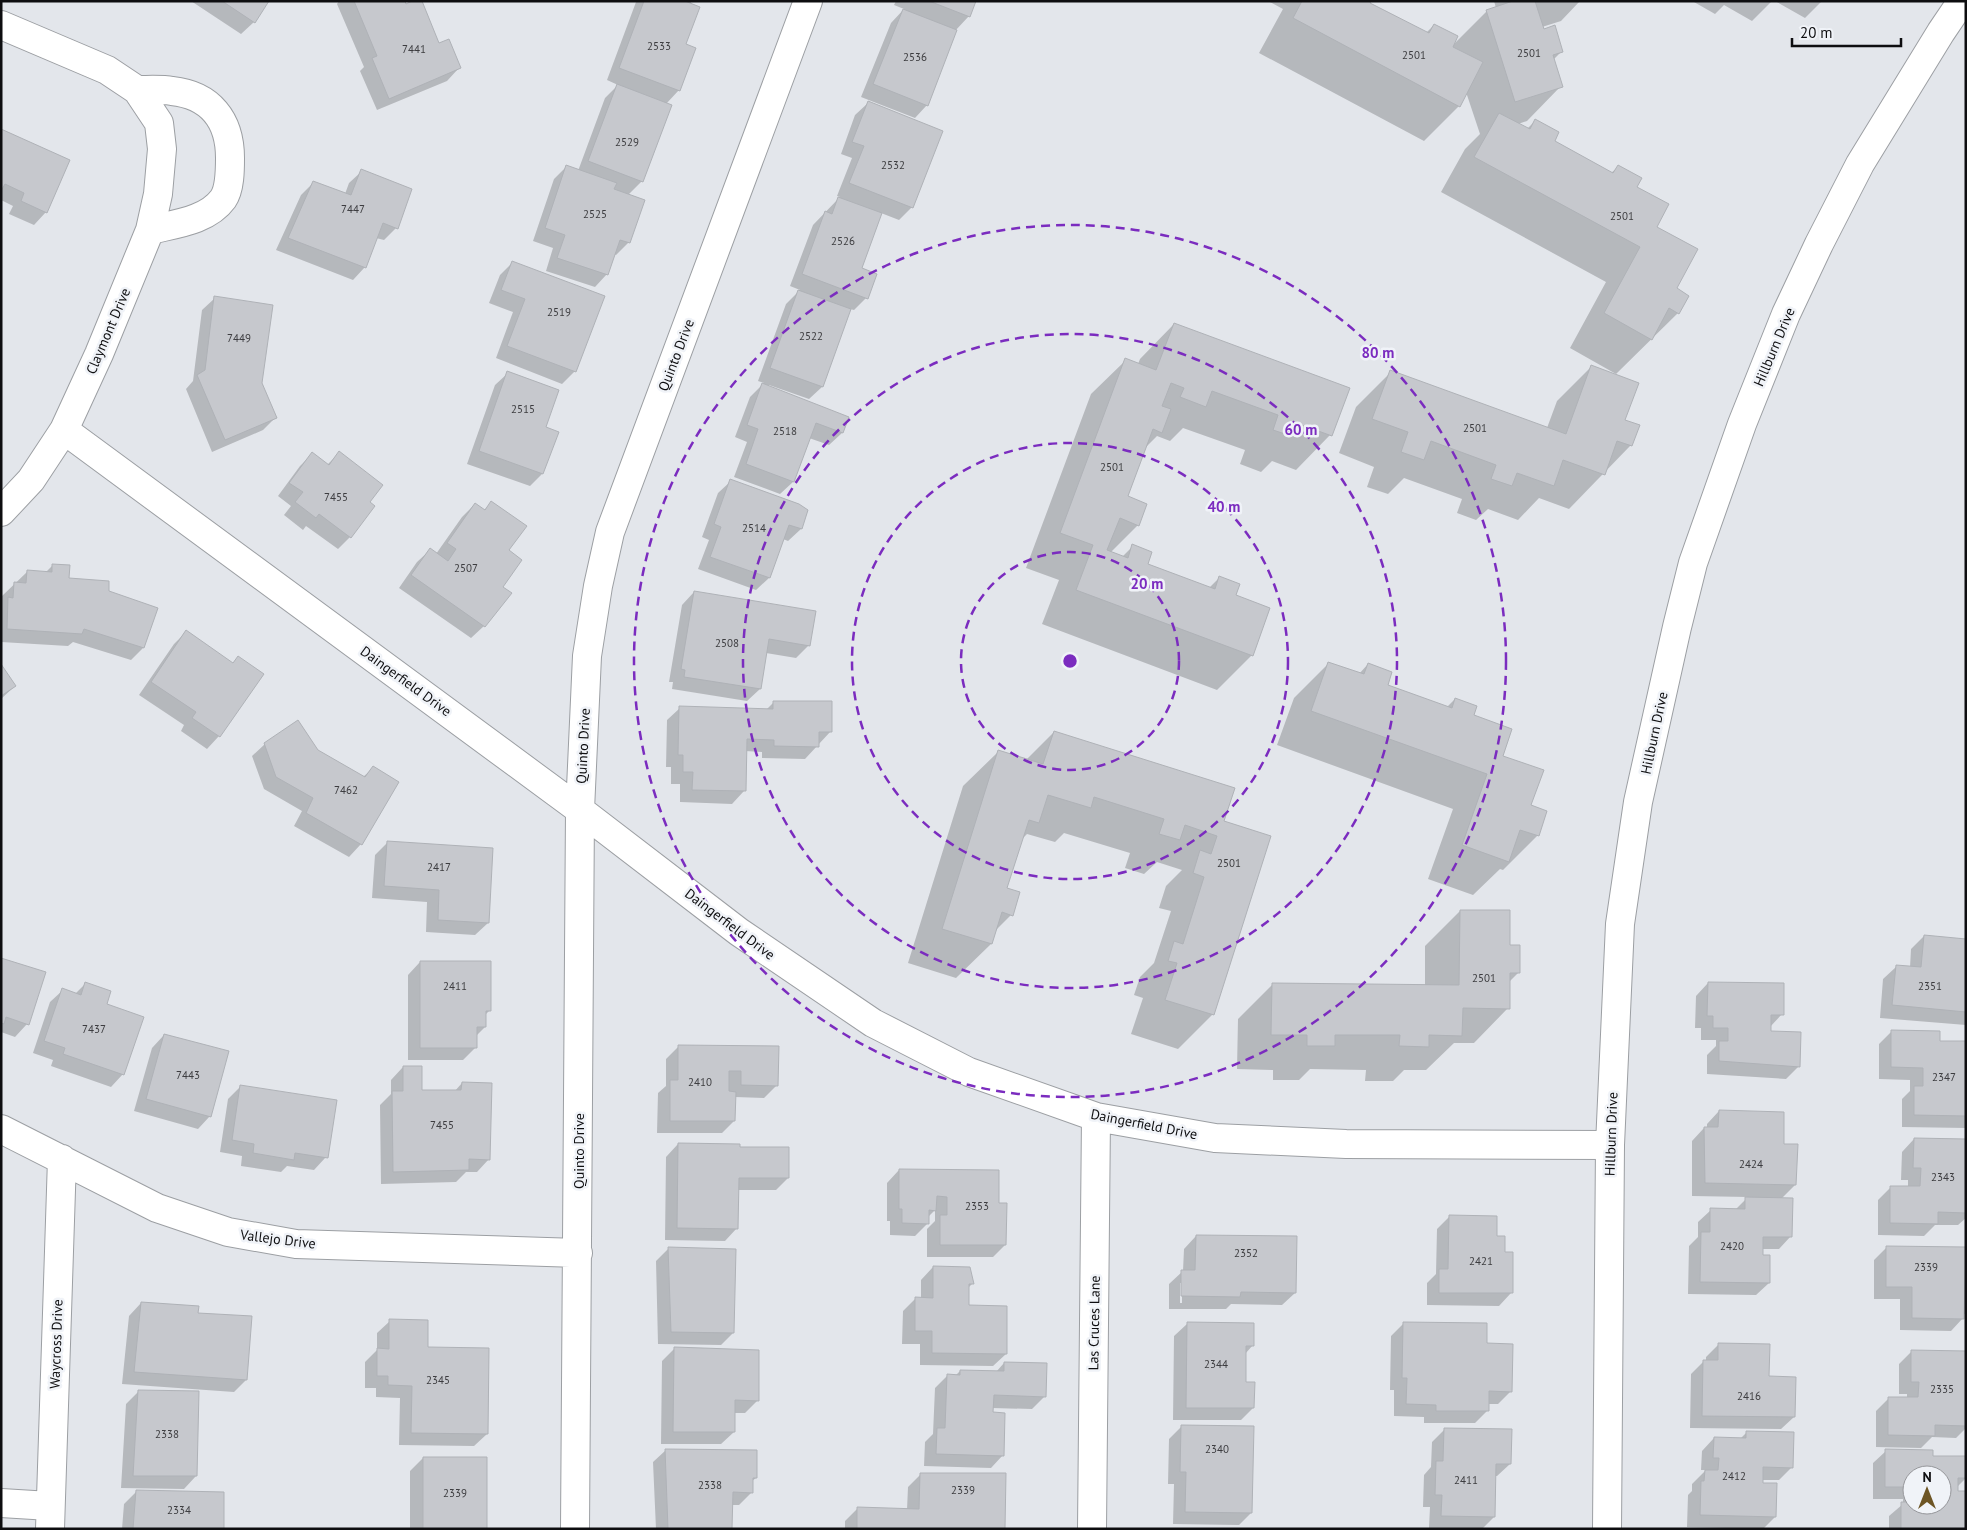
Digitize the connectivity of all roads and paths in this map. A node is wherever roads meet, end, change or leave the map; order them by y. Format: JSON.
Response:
{"nodes":[{"id":1,"x":808,"y":1,"type":"edge"},
{"id":2,"x":1962,"y":1,"type":"edge"},
{"id":3,"x":1,"y":25,"type":"edge"},
{"id":4,"x":137,"y":90,"type":"junction"},
{"id":5,"x":150,"y":230,"type":"junction"},
{"id":6,"x":64,"y":430,"type":"junction"},
{"id":7,"x":1,"y":512,"type":"edge"},
{"id":8,"x":580,"y":810,"type":"junction"},
{"id":9,"x":1096,"y":1117,"type":"junction"},
{"id":10,"x":1,"y":1129,"type":"edge"},
{"id":11,"x":1610,"y":1145,"type":"junction"},
{"id":12,"x":62,"y":1159,"type":"junction"},
{"id":13,"x":578,"y":1253,"type":"junction"},
{"id":14,"x":1,"y":1503,"type":"edge"},
{"id":15,"x":50,"y":1517,"type":"edge"},
{"id":16,"x":576,"y":1529,"type":"edge"},
{"id":17,"x":1092,"y":1529,"type":"edge"},
{"id":18,"x":1607,"y":1529,"type":"edge"}],
"edges":[{"from":1,"to":8,"type":"street","name":"Quinto Drive"},
{"from":2,"to":11,"type":"street","name":"Hillburn Drive"},
{"from":3,"to":4,"type":"street","name":"Claymont Drive"},
{"from":4,"to":5,"type":"street","name":"Claymont Drive"},
{"from":4,"to":5,"type":"street"},
{"from":5,"to":6,"type":"street","name":"Claymont Drive"},
{"from":6,"to":7,"type":"street"},
{"from":6,"to":8,"type":"street","name":"Daingerfield Drive"},
{"from":8,"to":9,"type":"street","name":"Daingerfield Drive"},
{"from":8,"to":13,"type":"street","name":"Quinto Drive"},
{"from":9,"to":11,"type":"street","name":"Daingerfield Drive"},
{"from":9,"to":17,"type":"street","name":"Las Cruces Lane"},
{"from":10,"to":12,"type":"street","name":"Vallejo Drive"},
{"from":11,"to":18,"type":"street","name":"Hillburn Drive"},
{"from":12,"to":13,"type":"street","name":"Vallejo Drive"},
{"from":12,"to":15,"type":"street","name":"Waycross Drive"},
{"from":13,"to":16,"type":"street","name":"Quinto Drive"},
{"from":14,"to":15,"type":"street"}]}
